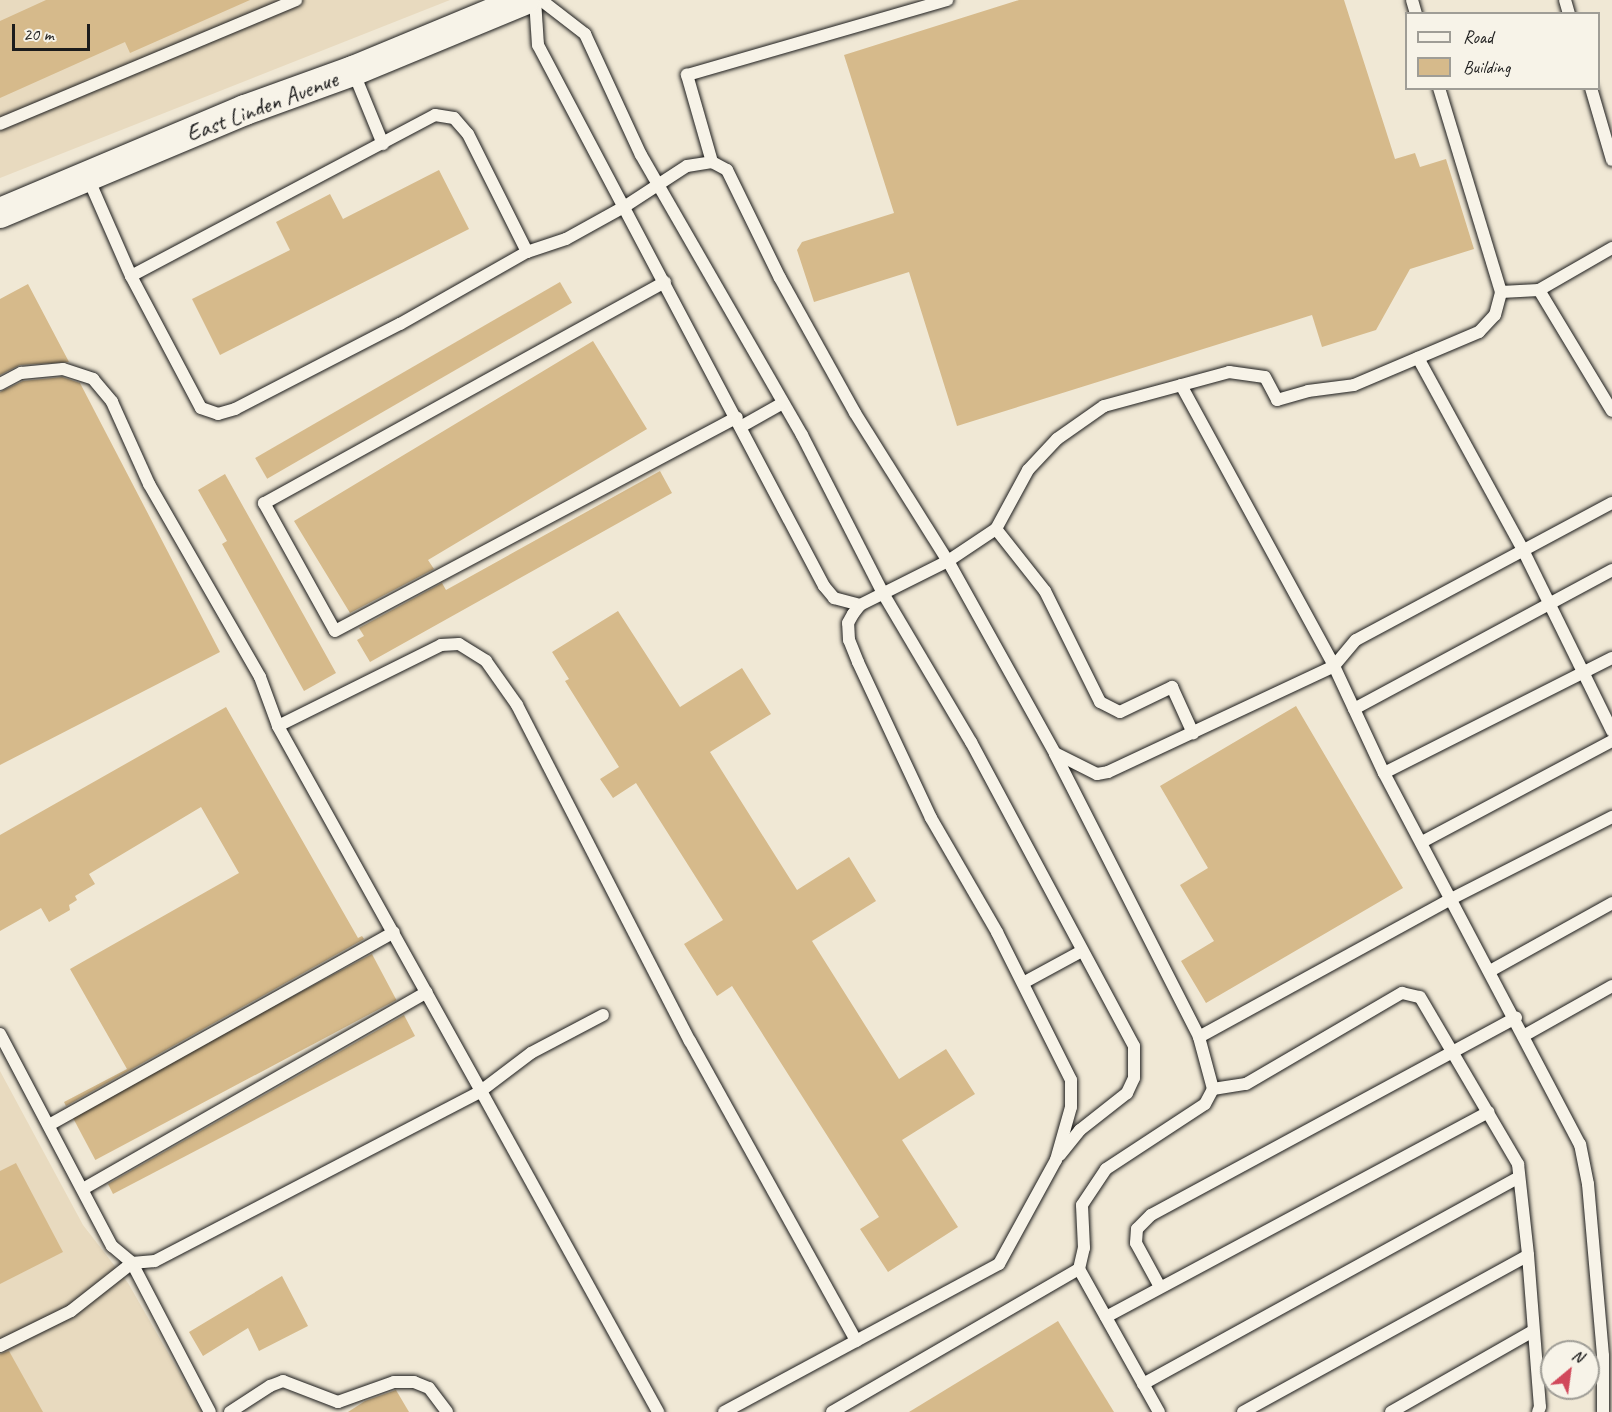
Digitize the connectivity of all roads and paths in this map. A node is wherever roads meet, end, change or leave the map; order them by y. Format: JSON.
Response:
{"nodes":[{"id":1,"x":296,"y":0,"type":"edge"},
{"id":2,"x":524,"y":0,"type":"edge"},
{"id":3,"x":535,"y":0,"type":"edge"},
{"id":4,"x":541,"y":0,"type":"edge"},
{"id":5,"x":947,"y":0,"type":"edge"},
{"id":6,"x":486,"y":7,"type":"edge"},
{"id":7,"x":353,"y":71,"type":"junction"},
{"id":8,"x":1440,"y":90,"type":"edge"},
{"id":9,"x":1592,"y":90,"type":"edge"},
{"id":10,"x":0,"y":124,"type":"edge"},
{"id":11,"x":382,"y":144,"type":"junction"},
{"id":12,"x":1612,"y":160,"type":"edge"},
{"id":13,"x":712,"y":162,"type":"junction"},
{"id":14,"x":88,"y":178,"type":"junction"},
{"id":15,"x":659,"y":185,"type":"junction"},
{"id":16,"x":624,"y":207,"type":"junction"},
{"id":17,"x":0,"y":213,"type":"edge"},
{"id":18,"x":1612,"y":248,"type":"edge"},
{"id":19,"x":527,"y":252,"type":"junction"},
{"id":20,"x":131,"y":276,"type":"junction"},
{"id":21,"x":665,"y":282,"type":"junction"},
{"id":22,"x":1539,"y":290,"type":"junction"},
{"id":23,"x":1501,"y":292,"type":"junction"},
{"id":24,"x":1418,"y":358,"type":"junction"},
{"id":25,"x":0,"y":384,"type":"edge"},
{"id":26,"x":1180,"y":385,"type":"junction"},
{"id":27,"x":783,"y":403,"type":"junction"},
{"id":28,"x":1612,"y":411,"type":"edge"},
{"id":29,"x":739,"y":421,"type":"junction"},
{"id":30,"x":1612,"y":503,"type":"edge"},
{"id":31,"x":996,"y":529,"type":"junction"},
{"id":32,"x":1523,"y":550,"type":"junction"},
{"id":33,"x":948,"y":561,"type":"junction"},
{"id":34,"x":1612,"y":570,"type":"edge"},
{"id":35,"x":884,"y":595,"type":"junction"},
{"id":36,"x":1550,"y":603,"type":"junction"},
{"id":37,"x":860,"y":605,"type":"junction"},
{"id":38,"x":1612,"y":658,"type":"edge"},
{"id":39,"x":1334,"y":666,"type":"junction"},
{"id":40,"x":1583,"y":672,"type":"junction"},
{"id":41,"x":1354,"y":709,"type":"junction"},
{"id":42,"x":278,"y":726,"type":"junction"},
{"id":43,"x":1612,"y":731,"type":"edge"},
{"id":44,"x":1193,"y":734,"type":"junction"},
{"id":45,"x":1612,"y":741,"type":"edge"},
{"id":46,"x":1055,"y":753,"type":"junction"},
{"id":47,"x":1384,"y":773,"type":"junction"},
{"id":48,"x":1612,"y":817,"type":"edge"},
{"id":49,"x":1422,"y":842,"type":"junction"},
{"id":50,"x":1452,"y":899,"type":"junction"},
{"id":51,"x":1612,"y":903,"type":"edge"},
{"id":52,"x":394,"y":932,"type":"junction"},
{"id":53,"x":1082,"y":951,"type":"junction"},
{"id":54,"x":1490,"y":971,"type":"junction"},
{"id":55,"x":1023,"y":983,"type":"junction"},
{"id":56,"x":1612,"y":986,"type":"edge"},
{"id":57,"x":427,"y":992,"type":"junction"},
{"id":58,"x":603,"y":1014,"type":"dead end"},
{"id":59,"x":1516,"y":1018,"type":"junction"},
{"id":60,"x":0,"y":1034,"type":"edge"},
{"id":61,"x":1525,"y":1035,"type":"junction"},
{"id":62,"x":1199,"y":1037,"type":"junction"},
{"id":63,"x":1454,"y":1054,"type":"junction"},
{"id":64,"x":1212,"y":1089,"type":"junction"},
{"id":65,"x":481,"y":1091,"type":"junction"},
{"id":66,"x":1488,"y":1112,"type":"junction"},
{"id":67,"x":49,"y":1125,"type":"junction"},
{"id":68,"x":1056,"y":1160,"type":"junction"},
{"id":69,"x":1519,"y":1177,"type":"junction"},
{"id":70,"x":83,"y":1189,"type":"junction"},
{"id":71,"x":1528,"y":1255,"type":"junction"},
{"id":72,"x":132,"y":1263,"type":"junction"},
{"id":73,"x":1079,"y":1269,"type":"junction"},
{"id":74,"x":1160,"y":1287,"type":"junction"},
{"id":75,"x":1106,"y":1317,"type":"junction"},
{"id":76,"x":1533,"y":1331,"type":"junction"},
{"id":77,"x":856,"y":1341,"type":"junction"},
{"id":78,"x":0,"y":1347,"type":"edge"},
{"id":79,"x":1604,"y":1356,"type":"junction"},
{"id":80,"x":1612,"y":1368,"type":"edge"},
{"id":81,"x":1143,"y":1384,"type":"junction"},
{"id":82,"x":210,"y":1412,"type":"edge"},
{"id":83,"x":230,"y":1412,"type":"edge"},
{"id":84,"x":447,"y":1412,"type":"edge"},
{"id":85,"x":658,"y":1412,"type":"edge"},
{"id":86,"x":724,"y":1412,"type":"edge"},
{"id":87,"x":832,"y":1412,"type":"edge"},
{"id":88,"x":1159,"y":1412,"type":"edge"},
{"id":89,"x":1243,"y":1412,"type":"edge"},
{"id":90,"x":1391,"y":1412,"type":"edge"},
{"id":91,"x":1538,"y":1412,"type":"edge"},
{"id":92,"x":1603,"y":1412,"type":"edge"}],
"edges":[{"from":1,"to":10,"type":"lane"},
{"from":2,"to":6,"type":"street","name":"East Linden Avenue"},
{"from":3,"to":16,"type":"lane"},
{"from":4,"to":15,"type":"lane"},
{"from":5,"to":13,"type":"lane"},
{"from":6,"to":7,"type":"street","name":"East Linden Avenue"},
{"from":7,"to":11,"type":"lane"},
{"from":7,"to":14,"type":"street","name":"East Linden Avenue"},
{"from":8,"to":23,"type":"lane"},
{"from":9,"to":12,"type":"lane"},
{"from":11,"to":19,"type":"lane"},
{"from":11,"to":20,"type":"lane"},
{"from":13,"to":15,"type":"lane"},
{"from":13,"to":33,"type":"lane"},
{"from":14,"to":17,"type":"street","name":"East Linden Avenue"},
{"from":14,"to":20,"type":"lane"},
{"from":15,"to":16,"type":"lane"},
{"from":15,"to":27,"type":"lane"},
{"from":16,"to":19,"type":"lane"},
{"from":16,"to":21,"type":"lane"},
{"from":18,"to":22,"type":"lane"},
{"from":19,"to":20,"type":"lane"},
{"from":21,"to":29,"type":"lane"},
{"from":21,"to":29,"type":"lane"},
{"from":22,"to":23,"type":"lane"},
{"from":22,"to":28,"type":"lane"},
{"from":23,"to":24,"type":"lane"},
{"from":24,"to":26,"type":"lane"},
{"from":24,"to":32,"type":"lane"},
{"from":25,"to":42,"type":"lane"},
{"from":26,"to":31,"type":"lane"},
{"from":26,"to":39,"type":"lane"},
{"from":27,"to":29,"type":"lane"},
{"from":27,"to":35,"type":"lane"},
{"from":29,"to":37,"type":"lane"},
{"from":30,"to":32,"type":"lane"},
{"from":31,"to":33,"type":"lane"},
{"from":31,"to":44,"type":"lane"},
{"from":32,"to":36,"type":"lane"},
{"from":32,"to":39,"type":"lane"},
{"from":33,"to":35,"type":"lane"},
{"from":33,"to":46,"type":"lane"},
{"from":34,"to":36,"type":"lane"},
{"from":35,"to":37,"type":"lane"},
{"from":35,"to":53,"type":"lane"},
{"from":36,"to":40,"type":"lane"},
{"from":36,"to":41,"type":"lane"},
{"from":37,"to":55,"type":"lane"},
{"from":38,"to":40,"type":"lane"},
{"from":39,"to":41,"type":"lane"},
{"from":39,"to":44,"type":"lane"},
{"from":40,"to":43,"type":"lane"},
{"from":40,"to":47,"type":"lane"},
{"from":41,"to":47,"type":"lane"},
{"from":42,"to":52,"type":"lane"},
{"from":42,"to":77,"type":"lane"},
{"from":44,"to":46,"type":"lane"},
{"from":45,"to":49,"type":"lane"},
{"from":46,"to":62,"type":"lane"},
{"from":47,"to":49,"type":"lane"},
{"from":48,"to":50,"type":"lane"},
{"from":49,"to":50,"type":"lane"},
{"from":50,"to":54,"type":"lane"},
{"from":50,"to":62,"type":"lane"},
{"from":51,"to":54,"type":"lane"},
{"from":52,"to":57,"type":"lane"},
{"from":52,"to":67,"type":"lane"},
{"from":53,"to":55,"type":"lane"},
{"from":53,"to":68,"type":"lane"},
{"from":54,"to":59,"type":"lane"},
{"from":55,"to":68,"type":"lane"},
{"from":56,"to":61,"type":"lane"},
{"from":57,"to":65,"type":"lane"},
{"from":57,"to":70,"type":"lane"},
{"from":58,"to":65,"type":"lane"},
{"from":59,"to":61,"type":"lane"},
{"from":59,"to":63,"type":"lane"},
{"from":60,"to":67,"type":"lane"},
{"from":61,"to":79,"type":"lane"},
{"from":62,"to":64,"type":"lane"},
{"from":63,"to":64,"type":"lane"},
{"from":63,"to":66,"type":"lane"},
{"from":63,"to":74,"type":"lane"},
{"from":64,"to":73,"type":"lane"},
{"from":65,"to":72,"type":"lane"},
{"from":65,"to":85,"type":"lane"},
{"from":66,"to":69,"type":"lane"},
{"from":66,"to":74,"type":"lane"},
{"from":67,"to":70,"type":"lane"},
{"from":68,"to":77,"type":"lane"},
{"from":69,"to":71,"type":"lane"},
{"from":69,"to":81,"type":"lane"},
{"from":70,"to":72,"type":"lane"},
{"from":71,"to":76,"type":"lane"},
{"from":71,"to":89,"type":"lane"},
{"from":72,"to":78,"type":"lane"},
{"from":72,"to":82,"type":"lane"},
{"from":73,"to":75,"type":"lane"},
{"from":73,"to":87,"type":"lane"},
{"from":74,"to":75,"type":"lane"},
{"from":75,"to":81,"type":"lane"},
{"from":76,"to":90,"type":"lane"},
{"from":76,"to":91,"type":"lane"},
{"from":77,"to":86,"type":"lane"},
{"from":79,"to":80,"type":"lane"},
{"from":79,"to":92,"type":"lane"},
{"from":81,"to":88,"type":"lane"},
{"from":83,"to":84,"type":"lane"}]}
